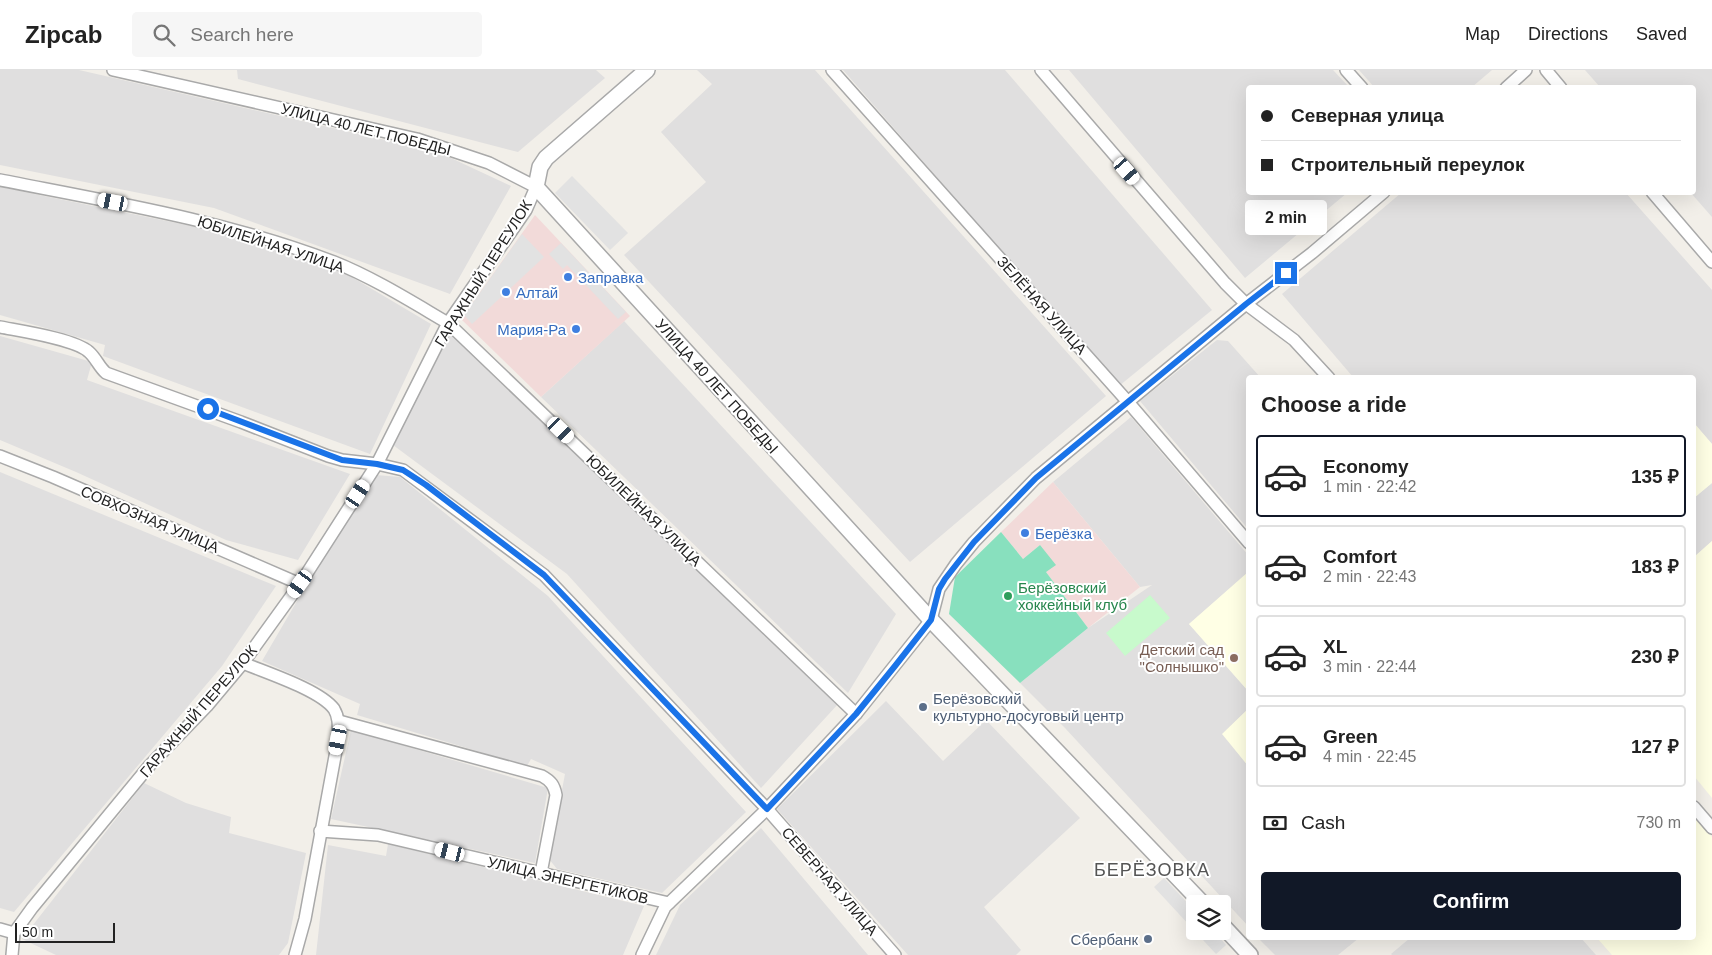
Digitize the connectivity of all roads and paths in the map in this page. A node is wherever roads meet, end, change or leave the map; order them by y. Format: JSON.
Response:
{"nodes":[{"id":1,"x":112,"y":70,"type":"edge"},
{"id":2,"x":647,"y":70,"type":"edge"},
{"id":3,"x":832,"y":70,"type":"edge"},
{"id":4,"x":1040,"y":70,"type":"edge"},
{"id":5,"x":1346,"y":70,"type":"edge"},
{"id":6,"x":1526,"y":70,"type":"edge"},
{"id":7,"x":1546,"y":70,"type":"edge"},
{"id":8,"x":1359,"y":85,"type":"edge"},
{"id":9,"x":1509,"y":85,"type":"edge"},
{"id":10,"x":1558,"y":85,"type":"edge"},
{"id":11,"x":0,"y":180,"type":"edge"},
{"id":12,"x":536,"y":187,"type":"junction"},
{"id":13,"x":1380,"y":195,"type":"edge"},
{"id":14,"x":1655,"y":195,"type":"edge"},
{"id":15,"x":1712,"y":262,"type":"edge"},
{"id":16,"x":1246,"y":304,"type":"junction"},
{"id":17,"x":448,"y":322,"type":"junction"},
{"id":18,"x":0,"y":327,"type":"edge"},
{"id":19,"x":1326,"y":375,"type":"edge"},
{"id":20,"x":1128,"y":402,"type":"junction"},
{"id":21,"x":0,"y":456,"type":"edge"},
{"id":22,"x":377,"y":464,"type":"junction"},
{"id":23,"x":1246,"y":540,"type":"edge"},
{"id":24,"x":300,"y":584,"type":"junction"},
{"id":25,"x":931,"y":620,"type":"junction"},
{"id":26,"x":243,"y":663,"type":"junction"},
{"id":27,"x":856,"y":714,"type":"junction"},
{"id":28,"x":339,"y":721,"type":"junction"},
{"id":29,"x":767,"y":809,"type":"junction"},
{"id":30,"x":1696,"y":809,"type":"edge"},
{"id":31,"x":1712,"y":828,"type":"edge"},
{"id":32,"x":320,"y":830,"type":"junction"},
{"id":33,"x":541,"y":873,"type":"junction"},
{"id":34,"x":1194,"y":895,"type":"edge"},
{"id":35,"x":669,"y":903,"type":"junction"},
{"id":36,"x":0,"y":929,"type":"edge"},
{"id":37,"x":14,"y":933,"type":"junction"},
{"id":38,"x":1231,"y":937,"type":"edge"},
{"id":39,"x":1241,"y":951,"type":"edge"},
{"id":40,"x":16,"y":954,"type":"edge"},
{"id":41,"x":294,"y":955,"type":"edge"},
{"id":42,"x":642,"y":955,"type":"edge"},
{"id":43,"x":895,"y":955,"type":"edge"}],
"edges":[{"from":1,"to":12,"type":"street","name":"УЛИЦА 40 ЛЕТ ПОБЕДЫ"},
{"from":2,"to":12,"type":"street","name":"ГАРАЖНЫЙ ПЕРЕУЛОК"},
{"from":3,"to":20,"type":"street","name":"ЗЕЛЁНАЯ УЛИЦА"},
{"from":4,"to":16,"type":"street"},
{"from":5,"to":8,"type":"street"},
{"from":6,"to":9,"type":"street"},
{"from":7,"to":10,"type":"street"},
{"from":11,"to":17,"type":"street","name":"ЮБИЛЕЙНАЯ УЛИЦА"},
{"from":12,"to":17,"type":"street","name":"ГАРАЖНЫЙ ПЕРЕУЛОК"},
{"from":12,"to":25,"type":"street","name":"УЛИЦА 40 ЛЕТ ПОБЕДЫ"},
{"from":13,"to":16,"type":"street"},
{"from":14,"to":15,"type":"street"},
{"from":16,"to":19,"type":"street"},
{"from":16,"to":20,"type":"street"},
{"from":17,"to":22,"type":"street","name":"ГАРАЖНЫЙ ПЕРЕУЛОК"},
{"from":17,"to":27,"type":"street","name":"ЮБИЛЕЙНАЯ УЛИЦА"},
{"from":18,"to":22,"type":"street","name":"СЕВЕРНАЯ УЛИЦА"},
{"from":20,"to":23,"type":"street","name":"ЗЕЛЁНАЯ УЛИЦА"},
{"from":20,"to":25,"type":"street"},
{"from":21,"to":24,"type":"street","name":"СОВХОЗНАЯ УЛИЦА"},
{"from":22,"to":24,"type":"street","name":"ГАРАЖНЫЙ ПЕРЕУЛОК"},
{"from":22,"to":29,"type":"street","name":"СЕВЕРНАЯ УЛИЦА"},
{"from":24,"to":26,"type":"street","name":"ГАРАЖНЫЙ ПЕРЕУЛОК"},
{"from":25,"to":27,"type":"street"},
{"from":25,"to":34,"type":"street","name":"УЛИЦА 40 ЛЕТ ПОБЕДЫ"},
{"from":26,"to":28,"type":"street"},
{"from":26,"to":37,"type":"street","name":"ГАРАЖНЫЙ ПЕРЕУЛОК"},
{"from":27,"to":29,"type":"street"},
{"from":28,"to":32,"type":"street"},
{"from":28,"to":33,"type":"street"},
{"from":29,"to":35,"type":"street"},
{"from":29,"to":43,"type":"street","name":"СЕВЕРНАЯ УЛИЦА"},
{"from":30,"to":31,"type":"street"},
{"from":32,"to":33,"type":"street","name":"УЛИЦА ЭНЕРГЕТИКОВ"},
{"from":32,"to":41,"type":"street"},
{"from":33,"to":35,"type":"street","name":"УЛИЦА ЭНЕРГЕТИКОВ"},
{"from":35,"to":42,"type":"street"},
{"from":36,"to":37,"type":"street"},
{"from":37,"to":40,"type":"street","name":"ГАРАЖНЫЙ ПЕРЕУЛОК"},
{"from":38,"to":39,"type":"street"}]}
